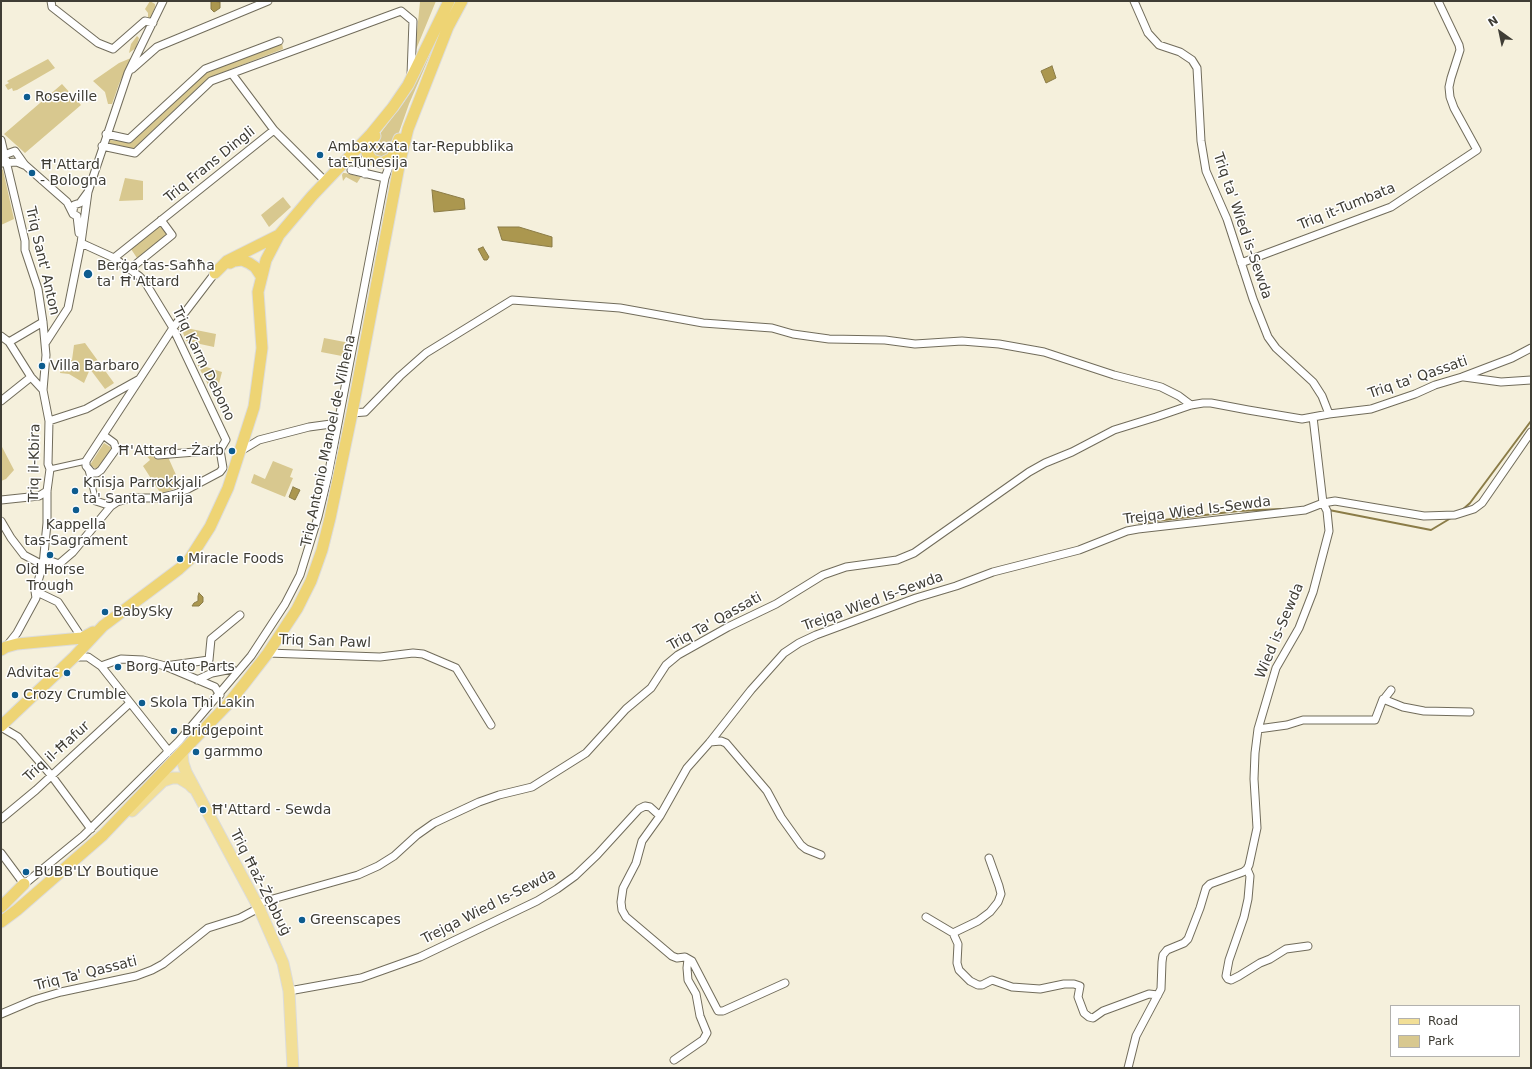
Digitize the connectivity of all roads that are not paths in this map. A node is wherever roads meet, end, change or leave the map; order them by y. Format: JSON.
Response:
{"nodes":[{"id":1,"x":51,"y":1,"type":"edge"},
{"id":2,"x":164,"y":1,"type":"edge"},
{"id":3,"x":268,"y":1,"type":"edge"},
{"id":4,"x":449,"y":1,"type":"edge"},
{"id":5,"x":462,"y":1,"type":"edge"},
{"id":6,"x":1134,"y":1,"type":"edge"},
{"id":7,"x":1438,"y":1,"type":"edge"},
{"id":8,"x":153,"y":23,"type":"junction"},
{"id":9,"x":448,"y":27,"type":"junction"},
{"id":10,"x":279,"y":41,"type":"dead end"},
{"id":11,"x":128,"y":73,"type":"junction"},
{"id":12,"x":232,"y":74,"type":"junction"},
{"id":13,"x":409,"y":82,"type":"junction"},
{"id":14,"x":274,"y":130,"type":"junction"},
{"id":15,"x":106,"y":134,"type":"junction"},
{"id":16,"x":1,"y":140,"type":"edge"},
{"id":17,"x":102,"y":146,"type":"junction"},
{"id":18,"x":367,"y":153,"type":"junction"},
{"id":19,"x":392,"y":158,"type":"junction"},
{"id":20,"x":3,"y":160,"type":"edge"},
{"id":21,"x":25,"y":165,"type":"junction"},
{"id":22,"x":351,"y":170,"type":"dead end"},
{"id":23,"x":365,"y":174,"type":"junction"},
{"id":24,"x":385,"y":178,"type":"junction"},
{"id":25,"x":324,"y":180,"type":"junction"},
{"id":26,"x":88,"y":192,"type":"junction"},
{"id":27,"x":76,"y":208,"type":"junction"},
{"id":28,"x":85,"y":212,"type":"junction"},
{"id":29,"x":161,"y":220,"type":"junction"},
{"id":30,"x":279,"y":236,"type":"junction"},
{"id":31,"x":81,"y":243,"type":"junction"},
{"id":32,"x":114,"y":258,"type":"junction"},
{"id":33,"x":1241,"y":263,"type":"junction"},
{"id":34,"x":130,"y":269,"type":"junction"},
{"id":35,"x":215,"y":273,"type":"junction"},
{"id":36,"x":261,"y":276,"type":"junction"},
{"id":37,"x":43,"y":322,"type":"junction"},
{"id":38,"x":173,"y":328,"type":"junction"},
{"id":39,"x":1,"y":336,"type":"edge"},
{"id":40,"x":9,"y":342,"type":"junction"},
{"id":41,"x":46,"y":342,"type":"junction"},
{"id":42,"x":1531,"y":348,"type":"edge"},
{"id":43,"x":31,"y":377,"type":"junction"},
{"id":44,"x":1462,"y":377,"type":"junction"},
{"id":45,"x":139,"y":380,"type":"junction"},
{"id":46,"x":1531,"y":380,"type":"edge"},
{"id":47,"x":43,"y":390,"type":"junction"},
{"id":48,"x":1,"y":401,"type":"edge"},
{"id":49,"x":1191,"y":405,"type":"junction"},
{"id":50,"x":352,"y":413,"type":"junction"},
{"id":51,"x":1329,"y":414,"type":"junction"},
{"id":52,"x":1313,"y":417,"type":"junction"},
{"id":53,"x":49,"y":421,"type":"junction"},
{"id":54,"x":336,"y":431,"type":"junction"},
{"id":55,"x":1531,"y":432,"type":"edge"},
{"id":56,"x":103,"y":435,"type":"junction"},
{"id":57,"x":220,"y":450,"type":"junction"},
{"id":58,"x":239,"y":452,"type":"junction"},
{"id":59,"x":158,"y":454,"type":"dead end"},
{"id":60,"x":87,"y":466,"type":"junction"},
{"id":61,"x":50,"y":469,"type":"junction"},
{"id":62,"x":47,"y":491,"type":"junction"},
{"id":63,"x":1,"y":500,"type":"edge"},
{"id":64,"x":96,"y":501,"type":"joint"},
{"id":65,"x":1323,"y":503,"type":"junction"},
{"id":66,"x":111,"y":506,"type":"junction"},
{"id":67,"x":1,"y":521,"type":"edge"},
{"id":68,"x":43,"y":565,"type":"junction"},
{"id":69,"x":35,"y":591,"type":"junction"},
{"id":70,"x":240,"y":616,"type":"dead end"},
{"id":71,"x":101,"y":627,"type":"junction"},
{"id":72,"x":82,"y":638,"type":"junction"},
{"id":73,"x":3,"y":649,"type":"edge"},
{"id":74,"x":268,"y":653,"type":"junction"},
{"id":75,"x":74,"y":657,"type":"junction"},
{"id":76,"x":209,"y":660,"type":"junction"},
{"id":77,"x":101,"y":666,"type":"junction"},
{"id":78,"x":165,"y":666,"type":"junction"},
{"id":79,"x":232,"y":669,"type":"dead end"},
{"id":80,"x":212,"y":673,"type":"junction"},
{"id":81,"x":197,"y":680,"type":"junction"},
{"id":82,"x":1391,"y":690,"type":"dead end"},
{"id":83,"x":220,"y":695,"type":"junction"},
{"id":84,"x":1384,"y":699,"type":"junction"},
{"id":85,"x":130,"y":703,"type":"junction"},
{"id":86,"x":1470,"y":712,"type":"dead end"},
{"id":87,"x":491,"y":725,"type":"dead end"},
{"id":88,"x":1,"y":726,"type":"edge"},
{"id":89,"x":1258,"y":729,"type":"junction"},
{"id":90,"x":710,"y":742,"type":"junction"},
{"id":91,"x":182,"y":752,"type":"junction"},
{"id":92,"x":167,"y":753,"type":"junction"},
{"id":93,"x":51,"y":775,"type":"junction"},
{"id":94,"x":196,"y":792,"type":"junction"},
{"id":95,"x":660,"y":816,"type":"junction"},
{"id":96,"x":1,"y":819,"type":"edge"},
{"id":97,"x":91,"y":829,"type":"junction"},
{"id":98,"x":103,"y":835,"type":"junction"},
{"id":99,"x":1,"y":853,"type":"edge"},
{"id":100,"x":821,"y":855,"type":"dead end"},
{"id":101,"x":989,"y":858,"type":"dead end"},
{"id":102,"x":1247,"y":869,"type":"junction"},
{"id":103,"x":24,"y":884,"type":"junction"},
{"id":104,"x":1,"y":902,"type":"edge"},
{"id":105,"x":257,"y":906,"type":"junction"},
{"id":106,"x":1,"y":908,"type":"edge"},
{"id":107,"x":926,"y":917,"type":"dead end"},
{"id":108,"x":1,"y":922,"type":"edge"},
{"id":109,"x":953,"y":933,"type":"junction"},
{"id":110,"x":1308,"y":946,"type":"dead end"},
{"id":111,"x":688,"y":959,"type":"junction"},
{"id":112,"x":785,"y":983,"type":"dead end"},
{"id":113,"x":289,"y":991,"type":"junction"},
{"id":114,"x":1158,"y":995,"type":"junction"},
{"id":115,"x":1,"y":1014,"type":"edge"},
{"id":116,"x":674,"y":1060,"type":"dead end"},
{"id":117,"x":293,"y":1068,"type":"edge"},
{"id":118,"x":1128,"y":1068,"type":"edge"}],
"edges":[{"from":1,"to":8,"type":"street"},
{"from":2,"to":8,"type":"street"},
{"from":3,"to":11,"type":"street"},
{"from":4,"to":13,"type":"highway"},
{"from":5,"to":9,"type":"highway","name":"Triq Antonio Manoel de Vilhena"},
{"from":6,"to":33,"type":"street","name":"Triq ta' Wied is-Sewda"},
{"from":7,"to":33,"type":"street","name":"Triq it-Tumbata"},
{"from":8,"to":11,"type":"street"},
{"from":9,"to":19,"type":"highway"},
{"from":9,"to":50,"type":"highway","name":"Triq Antonio Manoel de Vilhena"},
{"from":10,"to":15,"type":"street"},
{"from":11,"to":15,"type":"street"},
{"from":12,"to":13,"type":"street"},
{"from":12,"to":14,"type":"street"},
{"from":12,"to":17,"type":"street"},
{"from":13,"to":18,"type":"highway"},
{"from":13,"to":25,"type":"highway"},
{"from":14,"to":25,"type":"street"},
{"from":14,"to":29,"type":"street","name":"Triq Frans Dingli"},
{"from":15,"to":17,"type":"street"},
{"from":16,"to":20,"type":"street","name":"Triq Sant' Anton"},
{"from":17,"to":26,"type":"street"},
{"from":18,"to":19,"type":"highway"},
{"from":18,"to":23,"type":"street"},
{"from":19,"to":24,"type":"street","name":"Triq San Pawl"},
{"from":20,"to":21,"type":"street"},
{"from":20,"to":21,"type":"street"},
{"from":20,"to":37,"type":"street","name":"Triq Sant' Anton"},
{"from":21,"to":27,"type":"street"},
{"from":22,"to":23,"type":"street"},
{"from":23,"to":24,"type":"street"},
{"from":24,"to":54,"type":"street","name":"Triq San Pawl"},
{"from":25,"to":30,"type":"highway"},
{"from":26,"to":27,"type":"street"},
{"from":26,"to":28,"type":"street"},
{"from":27,"to":28,"type":"street"},
{"from":27,"to":28,"type":"street"},
{"from":27,"to":31,"type":"street"},
{"from":28,"to":31,"type":"street"},
{"from":29,"to":32,"type":"street","name":"Triq Frans Dingli"},
{"from":29,"to":34,"type":"street","name":"Triq Frans Dingli"},
{"from":30,"to":35,"type":"highway"},
{"from":30,"to":36,"type":"highway"},
{"from":31,"to":32,"type":"street","name":"Triq Karm Debono"},
{"from":31,"to":41,"type":"street"},
{"from":32,"to":34,"type":"street","name":"Triq Karm Debono"},
{"from":33,"to":51,"type":"street","name":"Triq ta' Wied is-Sewda"},
{"from":34,"to":38,"type":"street","name":"Triq Karm Debono"},
{"from":35,"to":36,"type":"highway"},
{"from":35,"to":38,"type":"street"},
{"from":36,"to":58,"type":"highway"},
{"from":37,"to":40,"type":"street"},
{"from":37,"to":41,"type":"street","name":"Triq Sant' Anton"},
{"from":38,"to":45,"type":"street"},
{"from":38,"to":57,"type":"street","name":"Triq Karm Debono"},
{"from":39,"to":40,"type":"street"},
{"from":40,"to":43,"type":"street"},
{"from":41,"to":47,"type":"street","name":"Triq Sant' Anton"},
{"from":42,"to":44,"type":"street","name":"Triq ta' Qassati"},
{"from":43,"to":47,"type":"street"},
{"from":43,"to":48,"type":"street"},
{"from":44,"to":46,"type":"street"},
{"from":44,"to":51,"type":"street","name":"Triq ta' Qassati"},
{"from":45,"to":53,"type":"street"},
{"from":45,"to":56,"type":"street"},
{"from":47,"to":53,"type":"street","name":"Triq il-Kbira"},
{"from":49,"to":50,"type":"street"},
{"from":49,"to":52,"type":"street","name":"Triq ta' Qassati"},
{"from":49,"to":105,"type":"street","name":"Triq Ta' Qassati"},
{"from":50,"to":74,"type":"highway","name":"Triq Antonio Manoel de Vilhena"},
{"from":51,"to":52,"type":"street","name":"Triq ta' Qassati"},
{"from":52,"to":65,"type":"street","name":"Wied is-Sewda"},
{"from":53,"to":61,"type":"street","name":"Triq il-Kbira"},
{"from":54,"to":58,"type":"street"},
{"from":54,"to":83,"type":"street","name":"Triq San Pawl"},
{"from":55,"to":65,"type":"street","name":"Trejqa Wied Is-Sewda"},
{"from":56,"to":60,"type":"street"},
{"from":56,"to":60,"type":"street"},
{"from":57,"to":59,"type":"street"},
{"from":57,"to":66,"type":"street","name":"Triq Karm Debono"},
{"from":58,"to":71,"type":"highway"},
{"from":60,"to":61,"type":"street"},
{"from":60,"to":64,"type":"street"},
{"from":61,"to":62,"type":"street","name":"Triq il-Kbira"},
{"from":62,"to":63,"type":"street"},
{"from":62,"to":68,"type":"street","name":"Triq il-Kbira"},
{"from":64,"to":66,"type":"street"},
{"from":65,"to":89,"type":"street","name":"Wied is-Sewda"},
{"from":65,"to":90,"type":"street","name":"Trejqa Wied Is-Sewda"},
{"from":66,"to":68,"type":"street"},
{"from":67,"to":68,"type":"street"},
{"from":68,"to":69,"type":"street","name":"Triq il-Kbira"},
{"from":69,"to":72,"type":"street"},
{"from":69,"to":73,"type":"street","name":"Triq il-Kbira"},
{"from":70,"to":76,"type":"street"},
{"from":71,"to":72,"type":"highway"},
{"from":71,"to":75,"type":"highway"},
{"from":72,"to":73,"type":"highway"},
{"from":74,"to":87,"type":"street","name":"Triq San Pawl"},
{"from":74,"to":91,"type":"highway","name":"Triq Antonio Manoel de Vilhena"},
{"from":75,"to":77,"type":"street"},
{"from":75,"to":88,"type":"highway"},
{"from":76,"to":78,"type":"street"},
{"from":76,"to":80,"type":"street"},
{"from":77,"to":78,"type":"street"},
{"from":77,"to":85,"type":"street"},
{"from":78,"to":81,"type":"street"},
{"from":79,"to":80,"type":"street"},
{"from":80,"to":81,"type":"street"},
{"from":81,"to":83,"type":"street"},
{"from":82,"to":84,"type":"street"},
{"from":83,"to":92,"type":"street","name":"Triq San Pawl"},
{"from":84,"to":86,"type":"street"},
{"from":84,"to":89,"type":"street"},
{"from":85,"to":92,"type":"street"},
{"from":85,"to":93,"type":"street","name":"Triq il-Ħafur"},
{"from":88,"to":93,"type":"street"},
{"from":89,"to":102,"type":"street","name":"Wied is-Sewda"},
{"from":90,"to":95,"type":"street","name":"Trejqa Wied Is-Sewda"},
{"from":90,"to":100,"type":"street"},
{"from":91,"to":94,"type":"main road","name":"Triq Ħaż-Żebbuġ"},
{"from":91,"to":98,"type":"highway","name":"Triq Antonio Manoel de Vilhena"},
{"from":92,"to":97,"type":"street","name":"Triq San Pawl"},
{"from":93,"to":96,"type":"street","name":"Triq il-Ħafur"},
{"from":93,"to":97,"type":"street"},
{"from":94,"to":98,"type":"main road","name":"Triq Ħaż-Żebbuġ"},
{"from":94,"to":105,"type":"main road","name":"Triq Ħaż-Żebbuġ"},
{"from":95,"to":111,"type":"street"},
{"from":95,"to":113,"type":"street","name":"Trejqa Wied Is-Sewda"},
{"from":97,"to":103,"type":"street","name":"Triq San Pawl"},
{"from":98,"to":108,"type":"highway","name":"Triq Antonio Manoel de Vilhena"},
{"from":99,"to":103,"type":"street"},
{"from":101,"to":109,"type":"street"},
{"from":102,"to":110,"type":"street","name":"Wied is-Sewda"},
{"from":102,"to":114,"type":"street"},
{"from":103,"to":104,"type":"street","name":"Triq San Pawl"},
{"from":103,"to":106,"type":"highway"},
{"from":105,"to":113,"type":"main road","name":"Triq Ħaż-Żebbuġ"},
{"from":105,"to":115,"type":"street","name":"Triq Ta' Qassati"},
{"from":107,"to":109,"type":"street"},
{"from":109,"to":114,"type":"street"},
{"from":111,"to":112,"type":"street"},
{"from":111,"to":116,"type":"street"},
{"from":113,"to":117,"type":"main road","name":"Triq Ħaż-Żebbuġ"},
{"from":114,"to":118,"type":"street"}]}
